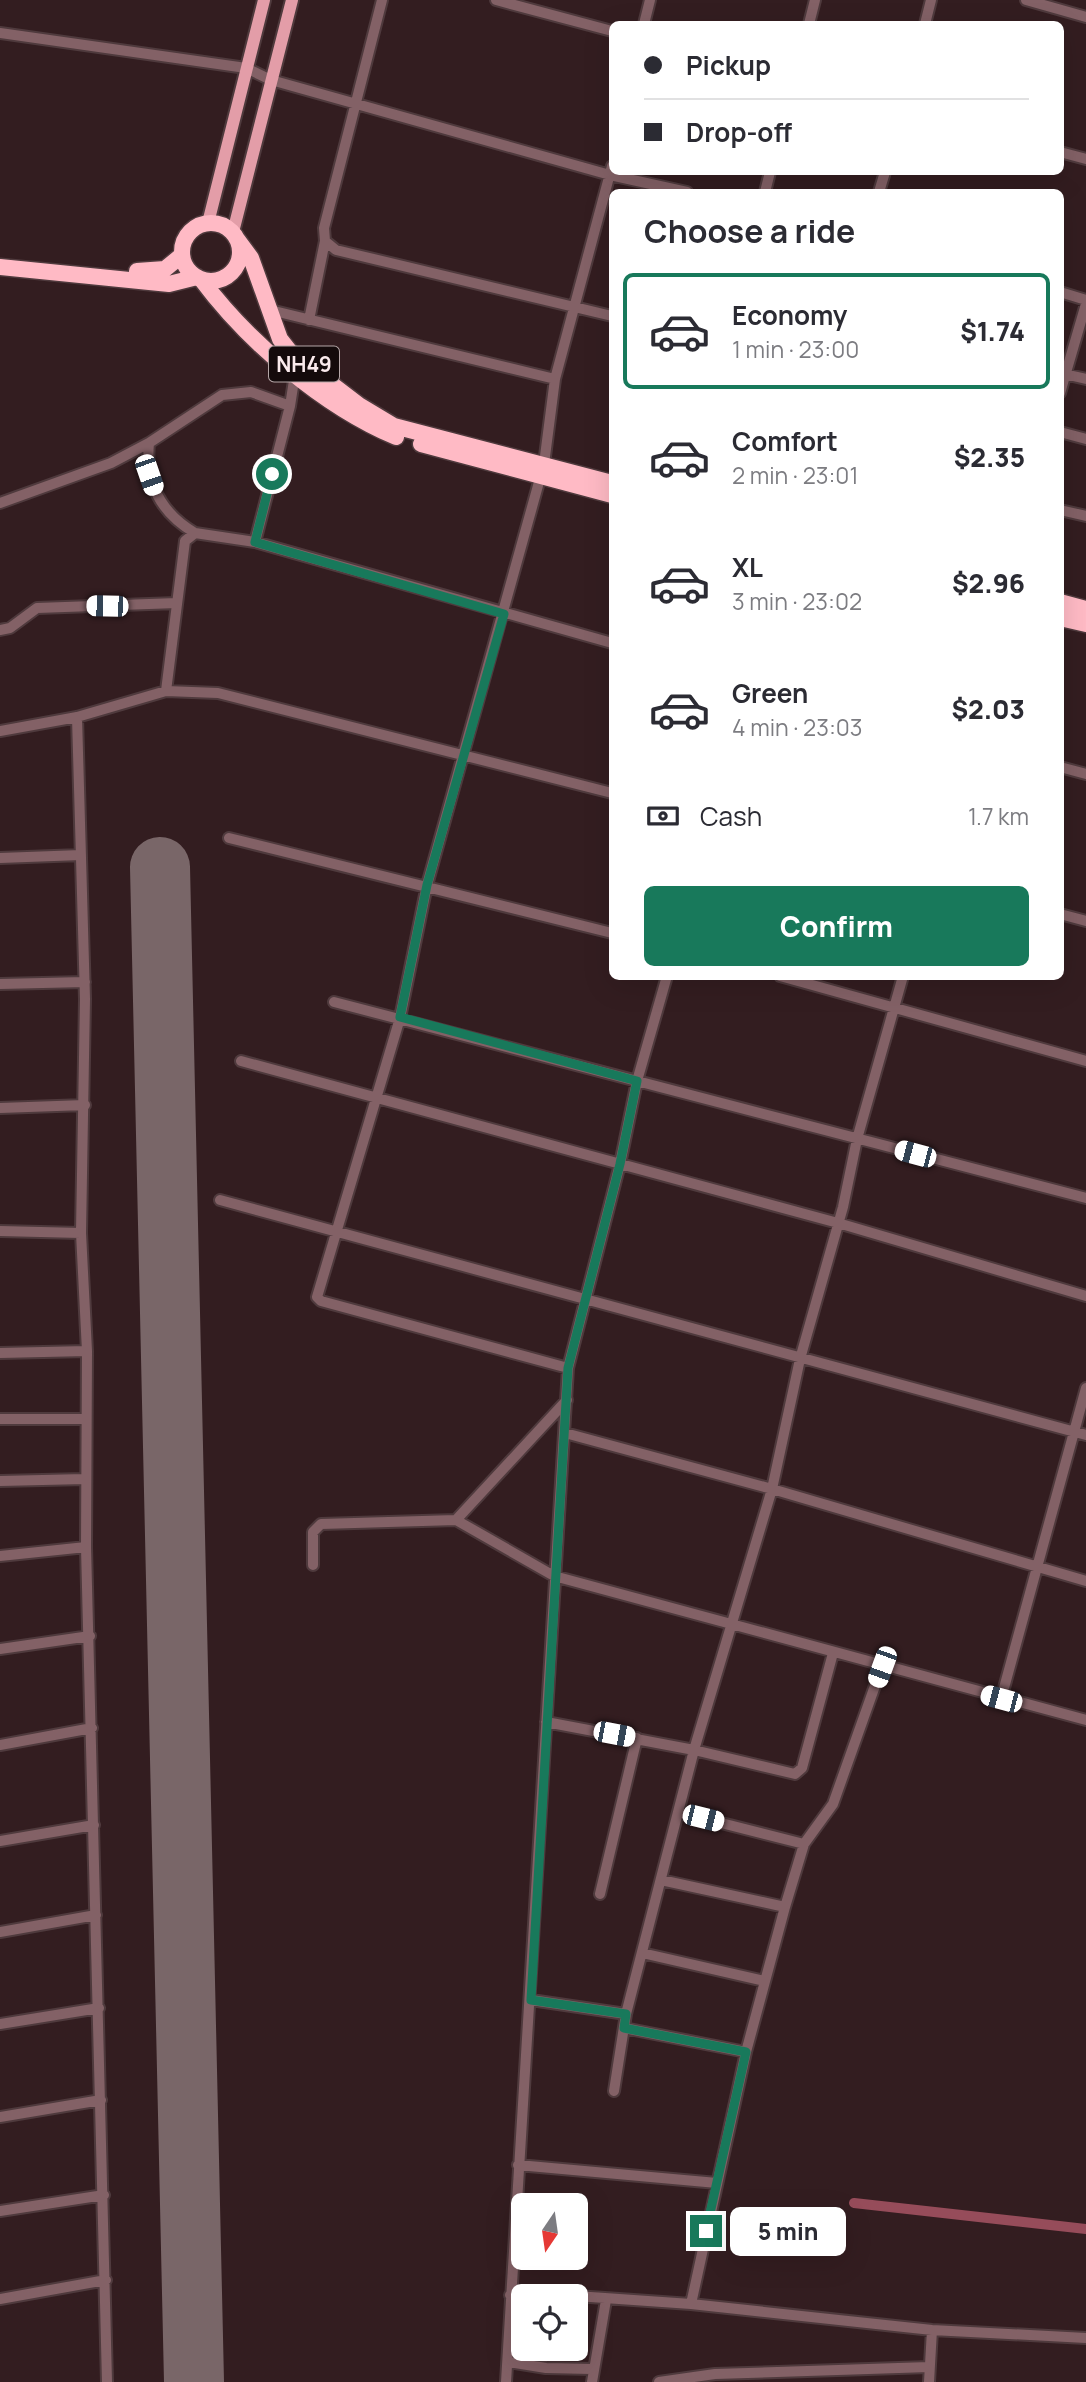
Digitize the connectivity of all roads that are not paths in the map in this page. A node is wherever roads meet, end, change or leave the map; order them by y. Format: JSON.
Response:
{"nodes":[{"id":1,"x":264,"y":0,"type":"edge"},
{"id":2,"x":292,"y":0,"type":"edge"},
{"id":3,"x":382,"y":0,"type":"edge"},
{"id":4,"x":496,"y":0,"type":"edge"},
{"id":5,"x":650,"y":0,"type":"edge"},
{"id":6,"x":815,"y":0,"type":"edge"},
{"id":7,"x":931,"y":0,"type":"edge"},
{"id":8,"x":1026,"y":0,"type":"edge"},
{"id":9,"x":1086,"y":17,"type":"edge"},
{"id":10,"x":645,"y":21,"type":"edge"},
{"id":11,"x":809,"y":21,"type":"edge"},
{"id":12,"x":926,"y":21,"type":"edge"},
{"id":13,"x":609,"y":30,"type":"edge"},
{"id":14,"x":0,"y":33,"type":"edge"},
{"id":15,"x":246,"y":68,"type":"junction"},
{"id":16,"x":271,"y":80,"type":"junction"},
{"id":17,"x":358,"y":105,"type":"junction"},
{"id":18,"x":1064,"y":153,"type":"edge"},
{"id":19,"x":1086,"y":159,"type":"edge"},
{"id":20,"x":609,"y":169,"type":"edge"},
{"id":21,"x":610,"y":175,"type":"edge"},
{"id":22,"x":628,"y":175,"type":"edge"},
{"id":23,"x":677,"y":189,"type":"edge"},
{"id":24,"x":208,"y":223,"type":"junction"},
{"id":25,"x":235,"y":236,"type":"junction"},
{"id":26,"x":325,"y":240,"type":"junction"},
{"id":27,"x":182,"y":255,"type":"junction"},
{"id":28,"x":0,"y":257,"type":"edge"},
{"id":29,"x":0,"y":267,"type":"edge"},
{"id":30,"x":199,"y":279,"type":"junction"},
{"id":31,"x":1064,"y":294,"type":"edge"},
{"id":32,"x":1086,"y":302,"type":"edge"},
{"id":33,"x":576,"y":307,"type":"junction"},
{"id":34,"x":270,"y":310,"type":"junction"},
{"id":35,"x":609,"y":315,"type":"edge"},
{"id":36,"x":309,"y":320,"type":"junction"},
{"id":37,"x":1064,"y":370,"type":"edge"},
{"id":38,"x":1064,"y":373,"type":"edge"},
{"id":39,"x":295,"y":374,"type":"junction"},
{"id":40,"x":555,"y":379,"type":"junction"},
{"id":41,"x":1086,"y":379,"type":"edge"},
{"id":42,"x":290,"y":406,"type":"junction"},
{"id":43,"x":1064,"y":433,"type":"edge"},
{"id":44,"x":1086,"y":439,"type":"edge"},
{"id":45,"x":149,"y":443,"type":"junction"},
{"id":46,"x":542,"y":470,"type":"junction"},
{"id":47,"x":609,"y":482,"type":"edge"},
{"id":48,"x":609,"y":494,"type":"edge"},
{"id":49,"x":0,"y":503,"type":"edge"},
{"id":50,"x":1064,"y":511,"type":"edge"},
{"id":51,"x":1086,"y":516,"type":"edge"},
{"id":52,"x":195,"y":533,"type":"junction"},
{"id":53,"x":255,"y":542,"type":"junction"},
{"id":54,"x":177,"y":603,"type":"junction"},
{"id":55,"x":1064,"y":603,"type":"edge"},
{"id":56,"x":1086,"y":609,"type":"edge"},
{"id":57,"x":504,"y":614,"type":"junction"},
{"id":58,"x":1064,"y":619,"type":"edge"},
{"id":59,"x":1086,"y":624,"type":"edge"},
{"id":60,"x":0,"y":631,"type":"edge"},
{"id":61,"x":609,"y":642,"type":"edge"},
{"id":62,"x":166,"y":691,"type":"junction"},
{"id":63,"x":76,"y":717,"type":"junction"},
{"id":64,"x":0,"y":731,"type":"edge"},
{"id":65,"x":465,"y":757,"type":"junction"},
{"id":66,"x":1064,"y":768,"type":"edge"},
{"id":67,"x":1086,"y":774,"type":"edge"},
{"id":68,"x":609,"y":792,"type":"edge"},
{"id":69,"x":229,"y":838,"type":"dead end"},
{"id":70,"x":81,"y":855,"type":"junction"},
{"id":71,"x":0,"y":858,"type":"edge"},
{"id":72,"x":427,"y":885,"type":"junction"},
{"id":73,"x":1064,"y":915,"type":"edge"},
{"id":74,"x":1086,"y":921,"type":"edge"},
{"id":75,"x":609,"y":932,"type":"edge"},
{"id":76,"x":666,"y":980,"type":"edge"},
{"id":77,"x":795,"y":980,"type":"edge"},
{"id":78,"x":902,"y":980,"type":"edge"},
{"id":79,"x":85,"y":982,"type":"junction"},
{"id":80,"x":0,"y":984,"type":"edge"},
{"id":81,"x":334,"y":1002,"type":"dead end"},
{"id":82,"x":895,"y":1006,"type":"junction"},
{"id":83,"x":400,"y":1017,"type":"junction"},
{"id":84,"x":241,"y":1061,"type":"dead end"},
{"id":85,"x":1086,"y":1061,"type":"edge"},
{"id":86,"x":637,"y":1081,"type":"junction"},
{"id":87,"x":374,"y":1097,"type":"junction"},
{"id":88,"x":85,"y":1105,"type":"junction"},
{"id":89,"x":0,"y":1108,"type":"edge"},
{"id":90,"x":857,"y":1139,"type":"junction"},
{"id":91,"x":620,"y":1164,"type":"junction"},
{"id":92,"x":1086,"y":1198,"type":"edge"},
{"id":93,"x":220,"y":1200,"type":"dead end"},
{"id":94,"x":838,"y":1223,"type":"junction"},
{"id":95,"x":0,"y":1231,"type":"edge"},
{"id":96,"x":81,"y":1233,"type":"junction"},
{"id":97,"x":334,"y":1233,"type":"junction"},
{"id":98,"x":1086,"y":1296,"type":"edge"},
{"id":99,"x":584,"y":1300,"type":"junction"},
{"id":100,"x":87,"y":1351,"type":"junction"},
{"id":101,"x":0,"y":1353,"type":"edge"},
{"id":102,"x":800,"y":1359,"type":"junction"},
{"id":103,"x":568,"y":1368,"type":"junction"},
{"id":104,"x":1086,"y":1388,"type":"edge"},
{"id":105,"x":567,"y":1399,"type":"junction"},
{"id":106,"x":0,"y":1419,"type":"edge"},
{"id":107,"x":85,"y":1419,"type":"junction"},
{"id":108,"x":1074,"y":1432,"type":"junction"},
{"id":109,"x":565,"y":1433,"type":"junction"},
{"id":110,"x":1086,"y":1435,"type":"edge"},
{"id":111,"x":85,"y":1479,"type":"junction"},
{"id":112,"x":0,"y":1480,"type":"edge"},
{"id":113,"x":772,"y":1489,"type":"junction"},
{"id":114,"x":456,"y":1520,"type":"junction"},
{"id":115,"x":86,"y":1547,"type":"junction"},
{"id":116,"x":0,"y":1556,"type":"edge"},
{"id":117,"x":313,"y":1565,"type":"dead end"},
{"id":118,"x":1038,"y":1566,"type":"junction"},
{"id":119,"x":554,"y":1576,"type":"junction"},
{"id":120,"x":1086,"y":1581,"type":"edge"},
{"id":121,"x":732,"y":1624,"type":"junction"},
{"id":122,"x":89,"y":1636,"type":"junction"},
{"id":123,"x":0,"y":1650,"type":"edge"},
{"id":124,"x":832,"y":1653,"type":"junction"},
{"id":125,"x":882,"y":1667,"type":"junction"},
{"id":126,"x":1001,"y":1699,"type":"junction"},
{"id":127,"x":1086,"y":1720,"type":"edge"},
{"id":128,"x":546,"y":1722,"type":"junction"},
{"id":129,"x":92,"y":1728,"type":"junction"},
{"id":130,"x":637,"y":1738,"type":"junction"},
{"id":131,"x":0,"y":1745,"type":"edge"},
{"id":132,"x":694,"y":1750,"type":"junction"},
{"id":133,"x":678,"y":1812,"type":"junction"},
{"id":134,"x":94,"y":1825,"type":"junction"},
{"id":135,"x":0,"y":1841,"type":"edge"},
{"id":136,"x":804,"y":1844,"type":"junction"},
{"id":137,"x":660,"y":1880,"type":"junction"},
{"id":138,"x":600,"y":1894,"type":"dead end"},
{"id":139,"x":785,"y":1907,"type":"junction"},
{"id":140,"x":96,"y":1915,"type":"junction"},
{"id":141,"x":0,"y":1931,"type":"edge"},
{"id":142,"x":642,"y":1953,"type":"junction"},
{"id":143,"x":764,"y":1981,"type":"junction"},
{"id":144,"x":531,"y":2000,"type":"junction"},
{"id":145,"x":99,"y":2008,"type":"junction"},
{"id":146,"x":626,"y":2014,"type":"junction"},
{"id":147,"x":0,"y":2024,"type":"edge"},
{"id":148,"x":624,"y":2028,"type":"junction"},
{"id":149,"x":746,"y":2052,"type":"junction"},
{"id":150,"x":614,"y":2091,"type":"dead end"},
{"id":151,"x":101,"y":2100,"type":"junction"},
{"id":152,"x":0,"y":2118,"type":"edge"},
{"id":153,"x":518,"y":2165,"type":"junction"},
{"id":154,"x":717,"y":2183,"type":"junction"},
{"id":155,"x":104,"y":2195,"type":"junction"},
{"id":156,"x":0,"y":2211,"type":"edge"},
{"id":157,"x":106,"y":2280,"type":"junction"},
{"id":158,"x":510,"y":2295,"type":"joint"},
{"id":159,"x":588,"y":2298,"type":"edge"},
{"id":160,"x":0,"y":2299,"type":"edge"},
{"id":161,"x":606,"y":2300,"type":"junction"},
{"id":162,"x":691,"y":2304,"type":"junction"},
{"id":163,"x":932,"y":2330,"type":"junction"},
{"id":164,"x":1086,"y":2338,"type":"edge"},
{"id":165,"x":508,"y":2362,"type":"junction"},
{"id":166,"x":929,"y":2367,"type":"junction"},
{"id":167,"x":592,"y":2370,"type":"junction"},
{"id":168,"x":107,"y":2382,"type":"edge"},
{"id":169,"x":506,"y":2382,"type":"edge"},
{"id":170,"x":592,"y":2382,"type":"edge"},
{"id":171,"x":659,"y":2382,"type":"edge"},
{"id":172,"x":929,"y":2382,"type":"edge"}],
"edges":[{"from":1,"to":15,"type":"main road"},
{"from":2,"to":16,"type":"main road"},
{"from":3,"to":17,"type":"street"},
{"from":4,"to":13,"type":"street"},
{"from":5,"to":10,"type":"street"},
{"from":6,"to":11,"type":"street"},
{"from":7,"to":12,"type":"street"},
{"from":8,"to":9,"type":"street"},
{"from":14,"to":15,"type":"street"},
{"from":15,"to":16,"type":"street"},
{"from":15,"to":24,"type":"main road"},
{"from":16,"to":17,"type":"street"},
{"from":16,"to":25,"type":"main road"},
{"from":17,"to":20,"type":"street"},
{"from":17,"to":26,"type":"street"},
{"from":18,"to":19,"type":"street"},
{"from":21,"to":33,"type":"street"},
{"from":22,"to":23,"type":"street"},
{"from":24,"to":25,"type":"highway"},
{"from":24,"to":27,"type":"highway"},
{"from":25,"to":30,"type":"highway"},
{"from":25,"to":34,"type":"highway","number":"NH49"},
{"from":26,"to":33,"type":"street"},
{"from":26,"to":36,"type":"street"},
{"from":27,"to":28,"type":"highway"},
{"from":27,"to":30,"type":"highway","number":"NH49"},
{"from":29,"to":30,"type":"highway"},
{"from":30,"to":39,"type":"highway","number":"NH49"},
{"from":31,"to":32,"type":"street"},
{"from":32,"to":37,"type":"street"},
{"from":33,"to":35,"type":"street"},
{"from":33,"to":40,"type":"street"},
{"from":34,"to":36,"type":"street"},
{"from":34,"to":46,"type":"highway","number":"NH49"},
{"from":36,"to":40,"type":"street"},
{"from":38,"to":41,"type":"street"},
{"from":39,"to":42,"type":"street"},
{"from":39,"to":46,"type":"highway","number":"NH49"},
{"from":40,"to":46,"type":"street"},
{"from":42,"to":45,"type":"street"},
{"from":42,"to":53,"type":"street"},
{"from":43,"to":44,"type":"street"},
{"from":45,"to":49,"type":"street"},
{"from":45,"to":52,"type":"street"},
{"from":46,"to":47,"type":"highway","number":"NH49"},
{"from":46,"to":48,"type":"highway","number":"NH49"},
{"from":46,"to":57,"type":"street"},
{"from":50,"to":51,"type":"street"},
{"from":52,"to":53,"type":"street"},
{"from":52,"to":54,"type":"street"},
{"from":53,"to":57,"type":"street"},
{"from":54,"to":60,"type":"street"},
{"from":54,"to":62,"type":"street"},
{"from":55,"to":56,"type":"highway"},
{"from":57,"to":61,"type":"street"},
{"from":57,"to":65,"type":"street"},
{"from":58,"to":59,"type":"highway"},
{"from":62,"to":63,"type":"street"},
{"from":62,"to":65,"type":"street"},
{"from":63,"to":64,"type":"street"},
{"from":63,"to":70,"type":"street"},
{"from":65,"to":68,"type":"street"},
{"from":65,"to":72,"type":"street"},
{"from":66,"to":67,"type":"street"},
{"from":69,"to":72,"type":"street"},
{"from":70,"to":71,"type":"street"},
{"from":70,"to":79,"type":"street"},
{"from":72,"to":75,"type":"street"},
{"from":72,"to":83,"type":"street"},
{"from":73,"to":74,"type":"street"},
{"from":76,"to":86,"type":"street"},
{"from":77,"to":82,"type":"street"},
{"from":78,"to":82,"type":"street"},
{"from":79,"to":80,"type":"street"},
{"from":79,"to":88,"type":"street"},
{"from":81,"to":83,"type":"street"},
{"from":82,"to":85,"type":"street"},
{"from":82,"to":90,"type":"street"},
{"from":83,"to":86,"type":"street"},
{"from":83,"to":87,"type":"street"},
{"from":84,"to":87,"type":"street"},
{"from":86,"to":90,"type":"street"},
{"from":86,"to":91,"type":"street"},
{"from":87,"to":91,"type":"street"},
{"from":87,"to":97,"type":"street"},
{"from":88,"to":89,"type":"street"},
{"from":88,"to":96,"type":"street"},
{"from":90,"to":92,"type":"street"},
{"from":90,"to":94,"type":"street"},
{"from":91,"to":94,"type":"street"},
{"from":91,"to":99,"type":"street"},
{"from":93,"to":97,"type":"street"},
{"from":94,"to":98,"type":"street"},
{"from":94,"to":102,"type":"street"},
{"from":95,"to":96,"type":"street"},
{"from":96,"to":100,"type":"street"},
{"from":97,"to":99,"type":"street"},
{"from":97,"to":103,"type":"street"},
{"from":99,"to":102,"type":"street"},
{"from":99,"to":103,"type":"street"},
{"from":100,"to":101,"type":"street"},
{"from":100,"to":107,"type":"street"},
{"from":102,"to":108,"type":"street"},
{"from":102,"to":113,"type":"street"},
{"from":103,"to":105,"type":"street"},
{"from":104,"to":108,"type":"street"},
{"from":105,"to":109,"type":"street"},
{"from":105,"to":114,"type":"street"},
{"from":106,"to":107,"type":"street"},
{"from":107,"to":111,"type":"street"},
{"from":108,"to":110,"type":"street"},
{"from":108,"to":118,"type":"street"},
{"from":109,"to":113,"type":"street"},
{"from":109,"to":119,"type":"street"},
{"from":111,"to":112,"type":"street"},
{"from":111,"to":115,"type":"street"},
{"from":113,"to":118,"type":"street"},
{"from":113,"to":121,"type":"street"},
{"from":114,"to":117,"type":"street"},
{"from":114,"to":119,"type":"street"},
{"from":115,"to":116,"type":"street"},
{"from":115,"to":122,"type":"street"},
{"from":118,"to":120,"type":"street"},
{"from":118,"to":126,"type":"street"},
{"from":119,"to":121,"type":"street"},
{"from":119,"to":128,"type":"street"},
{"from":121,"to":124,"type":"street"},
{"from":121,"to":132,"type":"street"},
{"from":122,"to":123,"type":"street"},
{"from":122,"to":129,"type":"street"},
{"from":124,"to":125,"type":"street"},
{"from":124,"to":132,"type":"street"},
{"from":125,"to":126,"type":"street"},
{"from":125,"to":136,"type":"street"},
{"from":126,"to":127,"type":"street"},
{"from":128,"to":130,"type":"street"},
{"from":128,"to":144,"type":"street"},
{"from":129,"to":131,"type":"street"},
{"from":129,"to":134,"type":"street"},
{"from":130,"to":132,"type":"street"},
{"from":130,"to":138,"type":"street"},
{"from":132,"to":133,"type":"street"},
{"from":133,"to":136,"type":"street"},
{"from":133,"to":137,"type":"street"},
{"from":134,"to":135,"type":"street"},
{"from":134,"to":140,"type":"street"},
{"from":136,"to":139,"type":"street"},
{"from":137,"to":139,"type":"street"},
{"from":137,"to":142,"type":"street"},
{"from":139,"to":143,"type":"street"},
{"from":140,"to":141,"type":"street"},
{"from":140,"to":145,"type":"street"},
{"from":142,"to":143,"type":"street"},
{"from":142,"to":146,"type":"street"},
{"from":143,"to":149,"type":"street"},
{"from":144,"to":146,"type":"street"},
{"from":144,"to":153,"type":"street"},
{"from":145,"to":147,"type":"street"},
{"from":145,"to":151,"type":"street"},
{"from":146,"to":148,"type":"street"},
{"from":148,"to":149,"type":"street"},
{"from":148,"to":150,"type":"street"},
{"from":149,"to":154,"type":"street"},
{"from":151,"to":152,"type":"street"},
{"from":151,"to":155,"type":"street"},
{"from":153,"to":154,"type":"street"},
{"from":153,"to":158,"type":"street"},
{"from":154,"to":162,"type":"street"},
{"from":155,"to":156,"type":"street"},
{"from":155,"to":157,"type":"street"},
{"from":157,"to":160,"type":"street"},
{"from":157,"to":168,"type":"street"},
{"from":158,"to":165,"type":"street"},
{"from":159,"to":161,"type":"street"},
{"from":161,"to":162,"type":"street"},
{"from":161,"to":167,"type":"street"},
{"from":162,"to":163,"type":"street"},
{"from":163,"to":164,"type":"street"},
{"from":163,"to":166,"type":"street"},
{"from":165,"to":167,"type":"street"},
{"from":165,"to":169,"type":"street"},
{"from":166,"to":171,"type":"street"},
{"from":166,"to":172,"type":"street"},
{"from":167,"to":170,"type":"street"}]}
